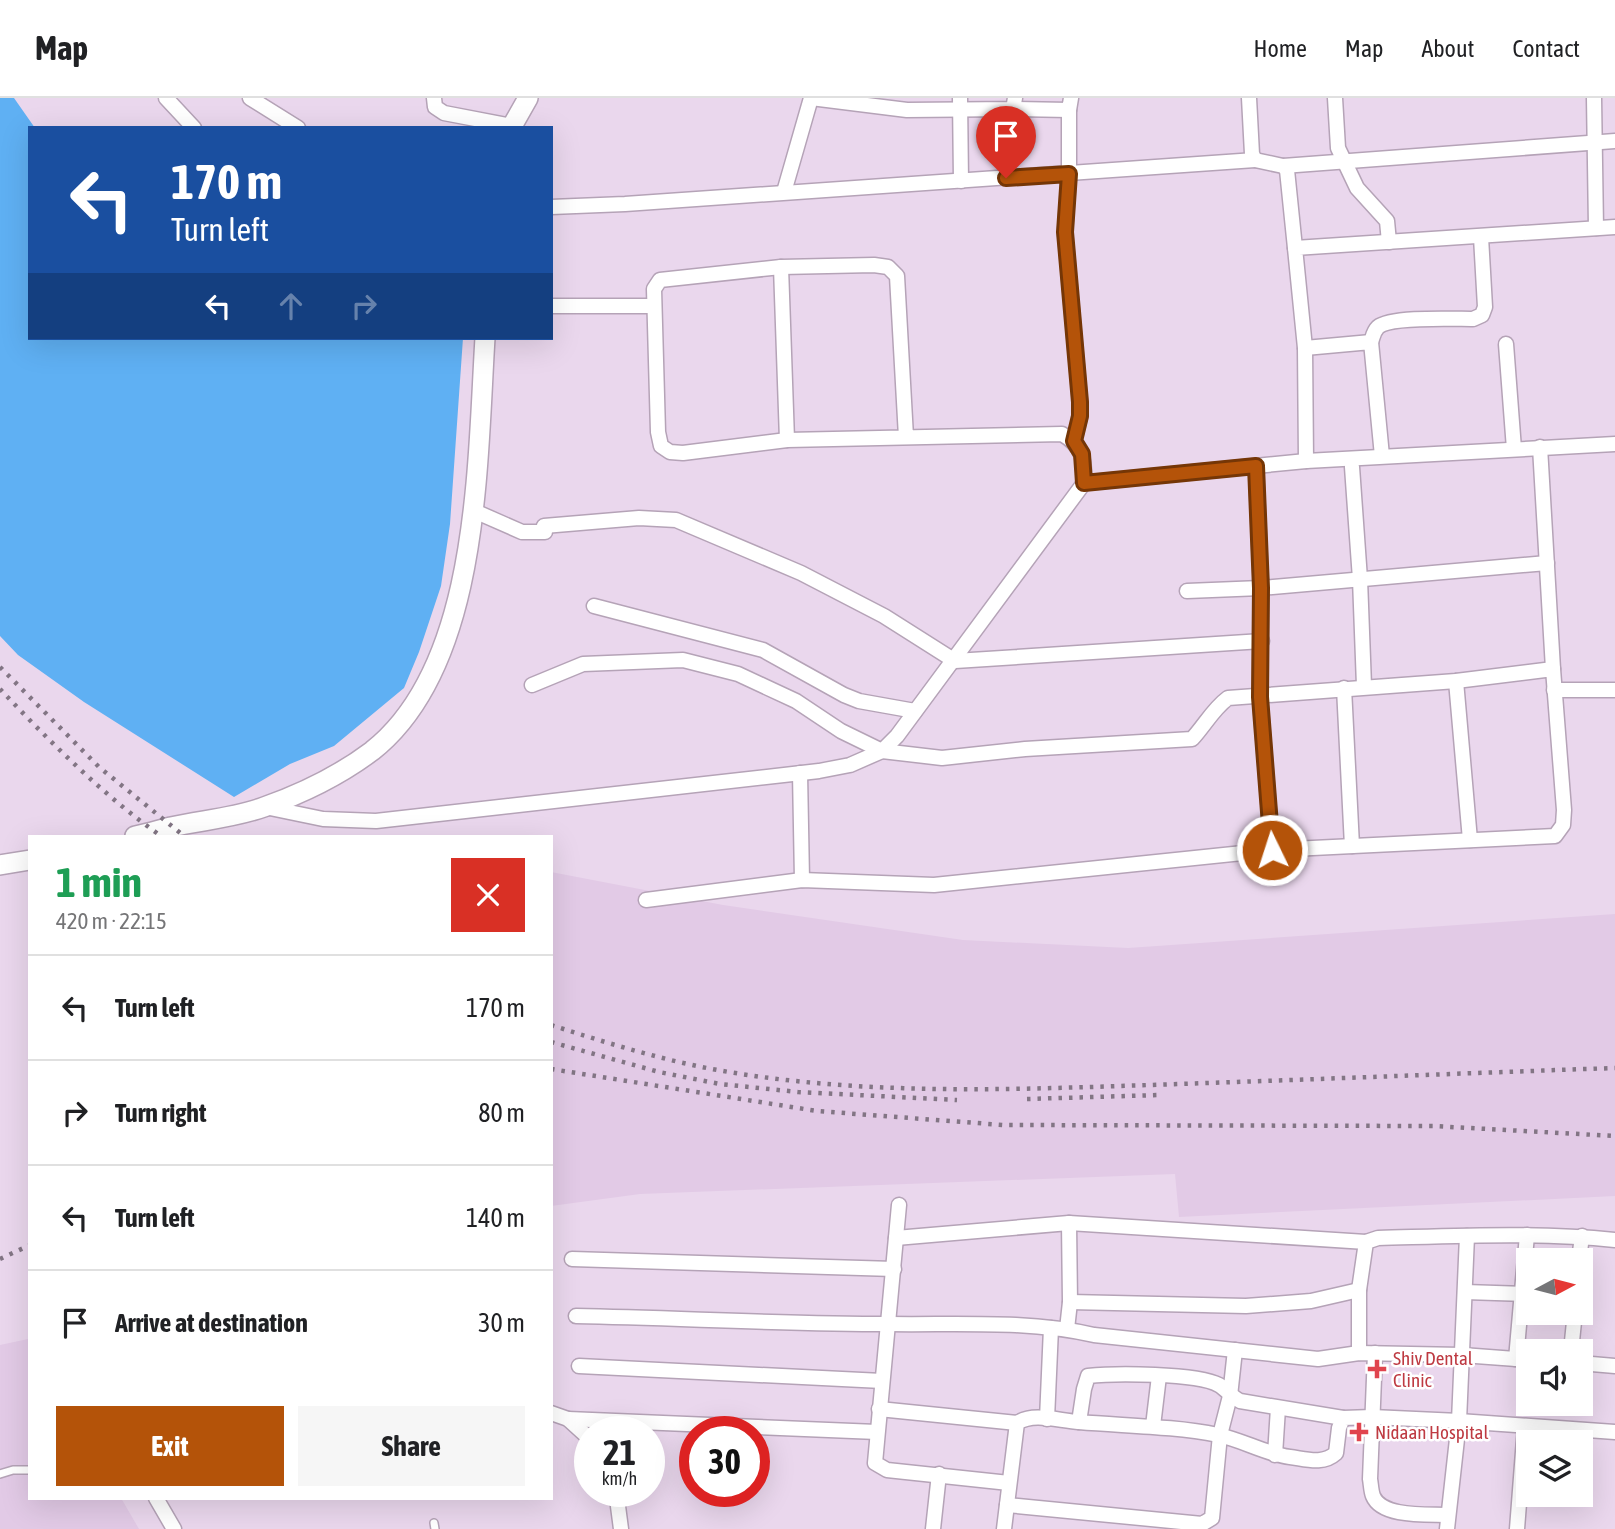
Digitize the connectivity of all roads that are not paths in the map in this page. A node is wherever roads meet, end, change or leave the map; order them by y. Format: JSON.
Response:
{"nodes":[{"id":1,"x":166,"y":98,"type":"edge"},
{"id":2,"x":250,"y":98,"type":"edge"},
{"id":3,"x":434,"y":98,"type":"edge"},
{"id":4,"x":528,"y":98,"type":"edge"},
{"id":5,"x":1249,"y":98,"type":"edge"},
{"id":6,"x":1335,"y":98,"type":"edge"},
{"id":7,"x":1594,"y":98,"type":"edge"},
{"id":8,"x":960,"y":104,"type":"edge"},
{"id":9,"x":1014,"y":104,"type":"edge"},
{"id":10,"x":1070,"y":104,"type":"edge"},
{"id":11,"x":192,"y":126,"type":"edge"},
{"id":12,"x":295,"y":126,"type":"edge"},
{"id":13,"x":506,"y":126,"type":"edge"},
{"id":14,"x":512,"y":126,"type":"edge"},
{"id":15,"x":1615,"y":141,"type":"edge"},
{"id":16,"x":1594,"y":142,"type":"junction"},
{"id":17,"x":1255,"y":160,"type":"junction"},
{"id":18,"x":1343,"y":161,"type":"junction"},
{"id":19,"x":1283,"y":166,"type":"junction"},
{"id":20,"x":1069,"y":174,"type":"junction"},
{"id":21,"x":961,"y":181,"type":"junction"},
{"id":22,"x":785,"y":192,"type":"junction"},
{"id":23,"x":553,"y":207,"type":"edge"},
{"id":24,"x":1615,"y":227,"type":"edge"},
{"id":25,"x":1596,"y":228,"type":"junction"},
{"id":26,"x":1481,"y":237,"type":"junction"},
{"id":27,"x":1389,"y":242,"type":"junction"},
{"id":28,"x":1295,"y":248,"type":"junction"},
{"id":29,"x":781,"y":267,"type":"junction"},
{"id":30,"x":553,"y":306,"type":"edge"},
{"id":31,"x":654,"y":306,"type":"junction"},
{"id":32,"x":485,"y":340,"type":"edge"},
{"id":33,"x":1371,"y":342,"type":"junction"},
{"id":34,"x":1506,"y":344,"type":"dead end"},
{"id":35,"x":1305,"y":348,"type":"junction"},
{"id":36,"x":906,"y":437,"type":"junction"},
{"id":37,"x":788,"y":440,"type":"junction"},
{"id":38,"x":1074,"y":441,"type":"junction"},
{"id":39,"x":1615,"y":444,"type":"edge"},
{"id":40,"x":1540,"y":447,"type":"junction"},
{"id":41,"x":1514,"y":449,"type":"junction"},
{"id":42,"x":1382,"y":456,"type":"junction"},
{"id":43,"x":1306,"y":461,"type":"junction"},
{"id":44,"x":1256,"y":466,"type":"junction"},
{"id":45,"x":1352,"y":467,"type":"dead end"},
{"id":46,"x":1084,"y":483,"type":"junction"},
{"id":47,"x":472,"y":510,"type":"junction"},
{"id":48,"x":1547,"y":563,"type":"junction"},
{"id":49,"x":1360,"y":579,"type":"junction"},
{"id":50,"x":1261,"y":588,"type":"junction"},
{"id":51,"x":1187,"y":591,"type":"dead end"},
{"id":52,"x":594,"y":606,"type":"dead end"},
{"id":53,"x":1262,"y":641,"type":"junction"},
{"id":54,"x":955,"y":660,"type":"junction"},
{"id":55,"x":1553,"y":669,"type":"junction"},
{"id":56,"x":1456,"y":681,"type":"junction"},
{"id":57,"x":532,"y":685,"type":"dead end"},
{"id":58,"x":1364,"y":686,"type":"junction"},
{"id":59,"x":1344,"y":688,"type":"junction"},
{"id":60,"x":1554,"y":690,"type":"junction"},
{"id":61,"x":1615,"y":690,"type":"edge"},
{"id":62,"x":1260,"y":697,"type":"junction"},
{"id":63,"x":915,"y":711,"type":"junction"},
{"id":64,"x":881,"y":751,"type":"junction"},
{"id":65,"x":800,"y":774,"type":"junction"},
{"id":66,"x":264,"y":807,"type":"junction"},
{"id":67,"x":139,"y":835,"type":"edge"},
{"id":68,"x":1470,"y":840,"type":"junction"},
{"id":69,"x":1352,"y":846,"type":"junction"},
{"id":70,"x":1272,"y":850,"type":"junction"},
{"id":71,"x":28,"y":860,"type":"edge"},
{"id":72,"x":0,"y":865,"type":"edge"},
{"id":73,"x":802,"y":880,"type":"junction"},
{"id":74,"x":646,"y":900,"type":"dead end"},
{"id":75,"x":899,"y":1205,"type":"dead end"},
{"id":76,"x":1069,"y":1223,"type":"junction"},
{"id":77,"x":1527,"y":1235,"type":"junction"},
{"id":78,"x":1467,"y":1236,"type":"junction"},
{"id":79,"x":1582,"y":1236,"type":"junction"},
{"id":80,"x":896,"y":1238,"type":"junction"},
{"id":81,"x":1615,"y":1240,"type":"edge"},
{"id":82,"x":1366,"y":1242,"type":"junction"},
{"id":83,"x":1527,"y":1248,"type":"edge"},
{"id":84,"x":1581,"y":1248,"type":"edge"},
{"id":85,"x":572,"y":1259,"type":"dead end"},
{"id":86,"x":894,"y":1269,"type":"junction"},
{"id":87,"x":1359,"y":1290,"type":"junction"},
{"id":88,"x":1465,"y":1292,"type":"junction"},
{"id":89,"x":1516,"y":1293,"type":"edge"},
{"id":90,"x":1070,"y":1302,"type":"junction"},
{"id":91,"x":576,"y":1316,"type":"dead end"},
{"id":92,"x":887,"y":1324,"type":"junction"},
{"id":93,"x":1051,"y":1328,"type":"junction"},
{"id":94,"x":1068,"y":1329,"type":"junction"},
{"id":95,"x":1235,"y":1350,"type":"junction"},
{"id":96,"x":1359,"y":1353,"type":"junction"},
{"id":97,"x":1374,"y":1353,"type":"junction"},
{"id":98,"x":1462,"y":1355,"type":"junction"},
{"id":99,"x":1516,"y":1359,"type":"edge"},
{"id":100,"x":1593,"y":1364,"type":"edge"},
{"id":101,"x":579,"y":1366,"type":"dead end"},
{"id":102,"x":1615,"y":1366,"type":"edge"},
{"id":103,"x":1159,"y":1376,"type":"junction"},
{"id":104,"x":882,"y":1381,"type":"junction"},
{"id":105,"x":1230,"y":1396,"type":"junction"},
{"id":106,"x":1278,"y":1408,"type":"junction"},
{"id":107,"x":879,"y":1409,"type":"junction"},
{"id":108,"x":553,"y":1414,"type":"edge"},
{"id":109,"x":1372,"y":1417,"type":"junction"},
{"id":110,"x":1343,"y":1418,"type":"junction"},
{"id":111,"x":568,"y":1419,"type":"junction"},
{"id":112,"x":1047,"y":1419,"type":"junction"},
{"id":113,"x":1459,"y":1421,"type":"junction"},
{"id":114,"x":1079,"y":1422,"type":"junction"},
{"id":115,"x":1017,"y":1423,"type":"junction"},
{"id":116,"x":574,"y":1424,"type":"edge"},
{"id":117,"x":1153,"y":1426,"type":"junction"},
{"id":118,"x":1525,"y":1426,"type":"junction"},
{"id":119,"x":877,"y":1432,"type":"junction"},
{"id":120,"x":1615,"y":1432,"type":"edge"},
{"id":121,"x":1220,"y":1435,"type":"junction"},
{"id":122,"x":1275,"y":1455,"type":"junction"},
{"id":123,"x":28,"y":1470,"type":"edge"},
{"id":124,"x":0,"y":1474,"type":"edge"},
{"id":125,"x":939,"y":1474,"type":"junction"},
{"id":126,"x":1009,"y":1483,"type":"junction"},
{"id":127,"x":157,"y":1500,"type":"edge"},
{"id":128,"x":1007,"y":1505,"type":"junction"},
{"id":129,"x":618,"y":1507,"type":"edge"},
{"id":130,"x":1447,"y":1522,"type":"edge"},
{"id":131,"x":174,"y":1529,"type":"edge"},
{"id":132,"x":621,"y":1529,"type":"edge"},
{"id":133,"x":933,"y":1529,"type":"edge"},
{"id":134,"x":1004,"y":1529,"type":"edge"},
{"id":135,"x":1517,"y":1529,"type":"edge"}],
"edges":[{"from":1,"to":11,"type":"street"},
{"from":2,"to":12,"type":"street"},
{"from":3,"to":13,"type":"street"},
{"from":4,"to":14,"type":"main road"},
{"from":5,"to":17,"type":"street"},
{"from":6,"to":18,"type":"street"},
{"from":7,"to":16,"type":"street"},
{"from":8,"to":9,"type":"street"},
{"from":8,"to":21,"type":"street"},
{"from":8,"to":22,"type":"street"},
{"from":9,"to":10,"type":"street"},
{"from":10,"to":20,"type":"street"},
{"from":15,"to":16,"type":"street"},
{"from":16,"to":18,"type":"street"},
{"from":16,"to":25,"type":"street"},
{"from":17,"to":19,"type":"street"},
{"from":17,"to":20,"type":"street"},
{"from":18,"to":19,"type":"street"},
{"from":18,"to":27,"type":"street"},
{"from":19,"to":28,"type":"street"},
{"from":20,"to":21,"type":"street"},
{"from":20,"to":38,"type":"street"},
{"from":21,"to":22,"type":"street"},
{"from":22,"to":23,"type":"street"},
{"from":24,"to":25,"type":"street"},
{"from":25,"to":26,"type":"street"},
{"from":26,"to":27,"type":"street"},
{"from":26,"to":33,"type":"street"},
{"from":27,"to":28,"type":"street"},
{"from":28,"to":35,"type":"street"},
{"from":29,"to":31,"type":"street"},
{"from":29,"to":36,"type":"street"},
{"from":29,"to":37,"type":"street"},
{"from":30,"to":31,"type":"street"},
{"from":31,"to":37,"type":"street"},
{"from":32,"to":47,"type":"main road"},
{"from":33,"to":35,"type":"street"},
{"from":33,"to":42,"type":"street"},
{"from":34,"to":41,"type":"street"},
{"from":35,"to":43,"type":"street"},
{"from":36,"to":37,"type":"street"},
{"from":36,"to":38,"type":"street"},
{"from":38,"to":46,"type":"street"},
{"from":39,"to":40,"type":"street"},
{"from":40,"to":41,"type":"street"},
{"from":40,"to":48,"type":"street"},
{"from":41,"to":42,"type":"street"},
{"from":42,"to":43,"type":"street"},
{"from":43,"to":44,"type":"street"},
{"from":44,"to":46,"type":"street"},
{"from":44,"to":50,"type":"street"},
{"from":45,"to":49,"type":"street"},
{"from":46,"to":54,"type":"street"},
{"from":47,"to":54,"type":"street"},
{"from":47,"to":66,"type":"main road"},
{"from":48,"to":49,"type":"street"},
{"from":48,"to":55,"type":"street"},
{"from":49,"to":50,"type":"street"},
{"from":49,"to":58,"type":"street"},
{"from":50,"to":51,"type":"street"},
{"from":50,"to":53,"type":"street"},
{"from":52,"to":63,"type":"street"},
{"from":53,"to":54,"type":"street"},
{"from":53,"to":62,"type":"street"},
{"from":54,"to":63,"type":"street"},
{"from":55,"to":56,"type":"street"},
{"from":55,"to":60,"type":"street"},
{"from":56,"to":58,"type":"street"},
{"from":56,"to":68,"type":"street"},
{"from":57,"to":64,"type":"street"},
{"from":58,"to":59,"type":"street"},
{"from":59,"to":62,"type":"street"},
{"from":59,"to":69,"type":"street"},
{"from":60,"to":61,"type":"street"},
{"from":60,"to":68,"type":"street"},
{"from":62,"to":64,"type":"street"},
{"from":62,"to":70,"type":"street"},
{"from":63,"to":64,"type":"street"},
{"from":64,"to":65,"type":"street"},
{"from":65,"to":66,"type":"street"},
{"from":65,"to":73,"type":"street"},
{"from":66,"to":67,"type":"main road"},
{"from":68,"to":69,"type":"street"},
{"from":69,"to":70,"type":"street"},
{"from":70,"to":73,"type":"street"},
{"from":71,"to":72,"type":"main road"},
{"from":73,"to":74,"type":"street"},
{"from":75,"to":80,"type":"street"},
{"from":76,"to":80,"type":"street"},
{"from":76,"to":82,"type":"street"},
{"from":76,"to":90,"type":"street"},
{"from":77,"to":78,"type":"street"},
{"from":77,"to":79,"type":"street"},
{"from":77,"to":83,"type":"street"},
{"from":78,"to":82,"type":"street"},
{"from":78,"to":88,"type":"street"},
{"from":79,"to":81,"type":"street"},
{"from":79,"to":84,"type":"street"},
{"from":80,"to":86,"type":"street"},
{"from":82,"to":87,"type":"street"},
{"from":85,"to":86,"type":"street"},
{"from":86,"to":92,"type":"street"},
{"from":87,"to":90,"type":"street"},
{"from":87,"to":96,"type":"street"},
{"from":88,"to":89,"type":"street"},
{"from":88,"to":98,"type":"street"},
{"from":90,"to":94,"type":"street"},
{"from":91,"to":92,"type":"street"},
{"from":92,"to":93,"type":"street"},
{"from":92,"to":104,"type":"street"},
{"from":93,"to":94,"type":"street"},
{"from":93,"to":112,"type":"street"},
{"from":94,"to":95,"type":"street"},
{"from":95,"to":96,"type":"street"},
{"from":95,"to":105,"type":"street"},
{"from":96,"to":97,"type":"street"},
{"from":97,"to":98,"type":"street"},
{"from":97,"to":109,"type":"street"},
{"from":98,"to":99,"type":"street"},
{"from":98,"to":113,"type":"street"},
{"from":100,"to":102,"type":"street"},
{"from":101,"to":104,"type":"street"},
{"from":103,"to":105,"type":"street"},
{"from":103,"to":114,"type":"street"},
{"from":103,"to":117,"type":"street"},
{"from":104,"to":107,"type":"street"},
{"from":105,"to":106,"type":"street"},
{"from":105,"to":121,"type":"street"},
{"from":106,"to":110,"type":"street"},
{"from":106,"to":122,"type":"street"},
{"from":107,"to":115,"type":"street"},
{"from":107,"to":119,"type":"street"},
{"from":108,"to":111,"type":"street"},
{"from":109,"to":110,"type":"street"},
{"from":109,"to":113,"type":"street"},
{"from":109,"to":130,"type":"street"},
{"from":110,"to":122,"type":"street"},
{"from":111,"to":116,"type":"street"},
{"from":111,"to":119,"type":"street"},
{"from":112,"to":114,"type":"street"},
{"from":112,"to":115,"type":"street"},
{"from":113,"to":118,"type":"street"},
{"from":113,"to":130,"type":"street"},
{"from":114,"to":117,"type":"street"},
{"from":115,"to":126,"type":"street"},
{"from":117,"to":121,"type":"street"},
{"from":118,"to":120,"type":"street"},
{"from":118,"to":135,"type":"street"},
{"from":119,"to":125,"type":"street"},
{"from":121,"to":122,"type":"street"},
{"from":121,"to":128,"type":"street"},
{"from":123,"to":124,"type":"lane"},
{"from":125,"to":126,"type":"street"},
{"from":125,"to":133,"type":"street"},
{"from":126,"to":128,"type":"street"},
{"from":127,"to":131,"type":"street"},
{"from":128,"to":134,"type":"street"},
{"from":129,"to":132,"type":"street"}]}
